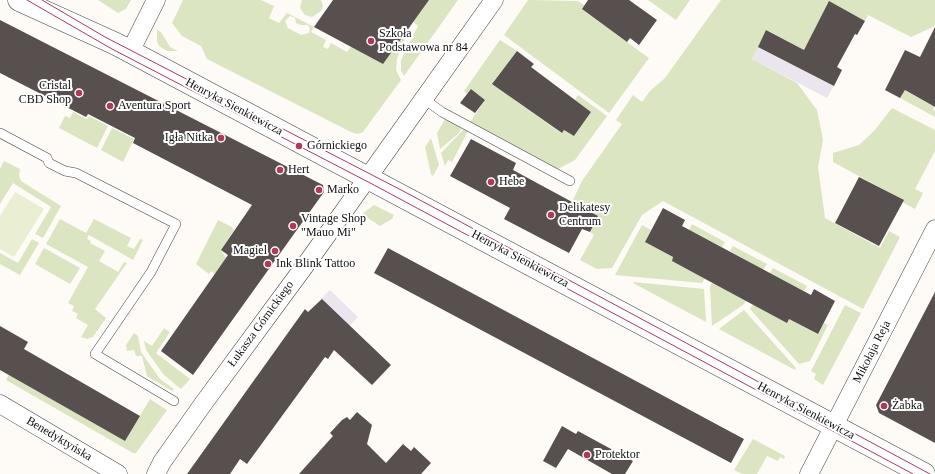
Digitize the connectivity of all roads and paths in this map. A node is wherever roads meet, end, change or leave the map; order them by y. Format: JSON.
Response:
{"nodes":[{"id":1,"x":19,"y":0,"type":"edge"},
{"id":2,"x":57,"y":0,"type":"edge"},
{"id":3,"x":156,"y":0,"type":"edge"},
{"id":4,"x":494,"y":0,"type":"edge"},
{"id":5,"x":123,"y":48,"type":"junction"},
{"id":6,"x":424,"y":99,"type":"junction"},
{"id":7,"x":0,"y":133,"type":"edge"},
{"id":8,"x":368,"y":178,"type":"junction"},
{"id":9,"x":570,"y":181,"type":"dead end"},
{"id":10,"x":935,"y":229,"type":"edge"},
{"id":11,"x":174,"y":401,"type":"dead end"},
{"id":12,"x":0,"y":404,"type":"edge"},
{"id":13,"x":834,"y":425,"type":"junction"},
{"id":14,"x":118,"y":474,"type":"edge"},
{"id":15,"x":156,"y":474,"type":"edge"},
{"id":16,"x":809,"y":474,"type":"edge"},
{"id":17,"x":924,"y":474,"type":"edge"}],
"edges":[{"from":1,"to":5,"type":"street","name":"Henryka Sienkiewicza"},
{"from":2,"to":5,"type":"street","name":"Henryka Sienkiewicza"},
{"from":3,"to":5,"type":"street"},
{"from":4,"to":6,"type":"street","name":"Łukasza Górnickiego"},
{"from":5,"to":8,"type":"street","name":"Henryka Sienkiewicza"},
{"from":6,"to":8,"type":"street","name":"Łukasza Górnickiego"},
{"from":6,"to":9,"type":"lane"},
{"from":7,"to":11,"type":"lane"},
{"from":8,"to":13,"type":"street","name":"Henryka Sienkiewicza"},
{"from":8,"to":15,"type":"street","name":"Łukasza Górnickiego"},
{"from":10,"to":13,"type":"street","name":"Mikołaja Reja"},
{"from":12,"to":14,"type":"street","name":"Benedyktyńska"},
{"from":13,"to":16,"type":"street","name":"Mikołaja Reja"},
{"from":13,"to":17,"type":"street","name":"Henryka Sienkiewicza"}]}
